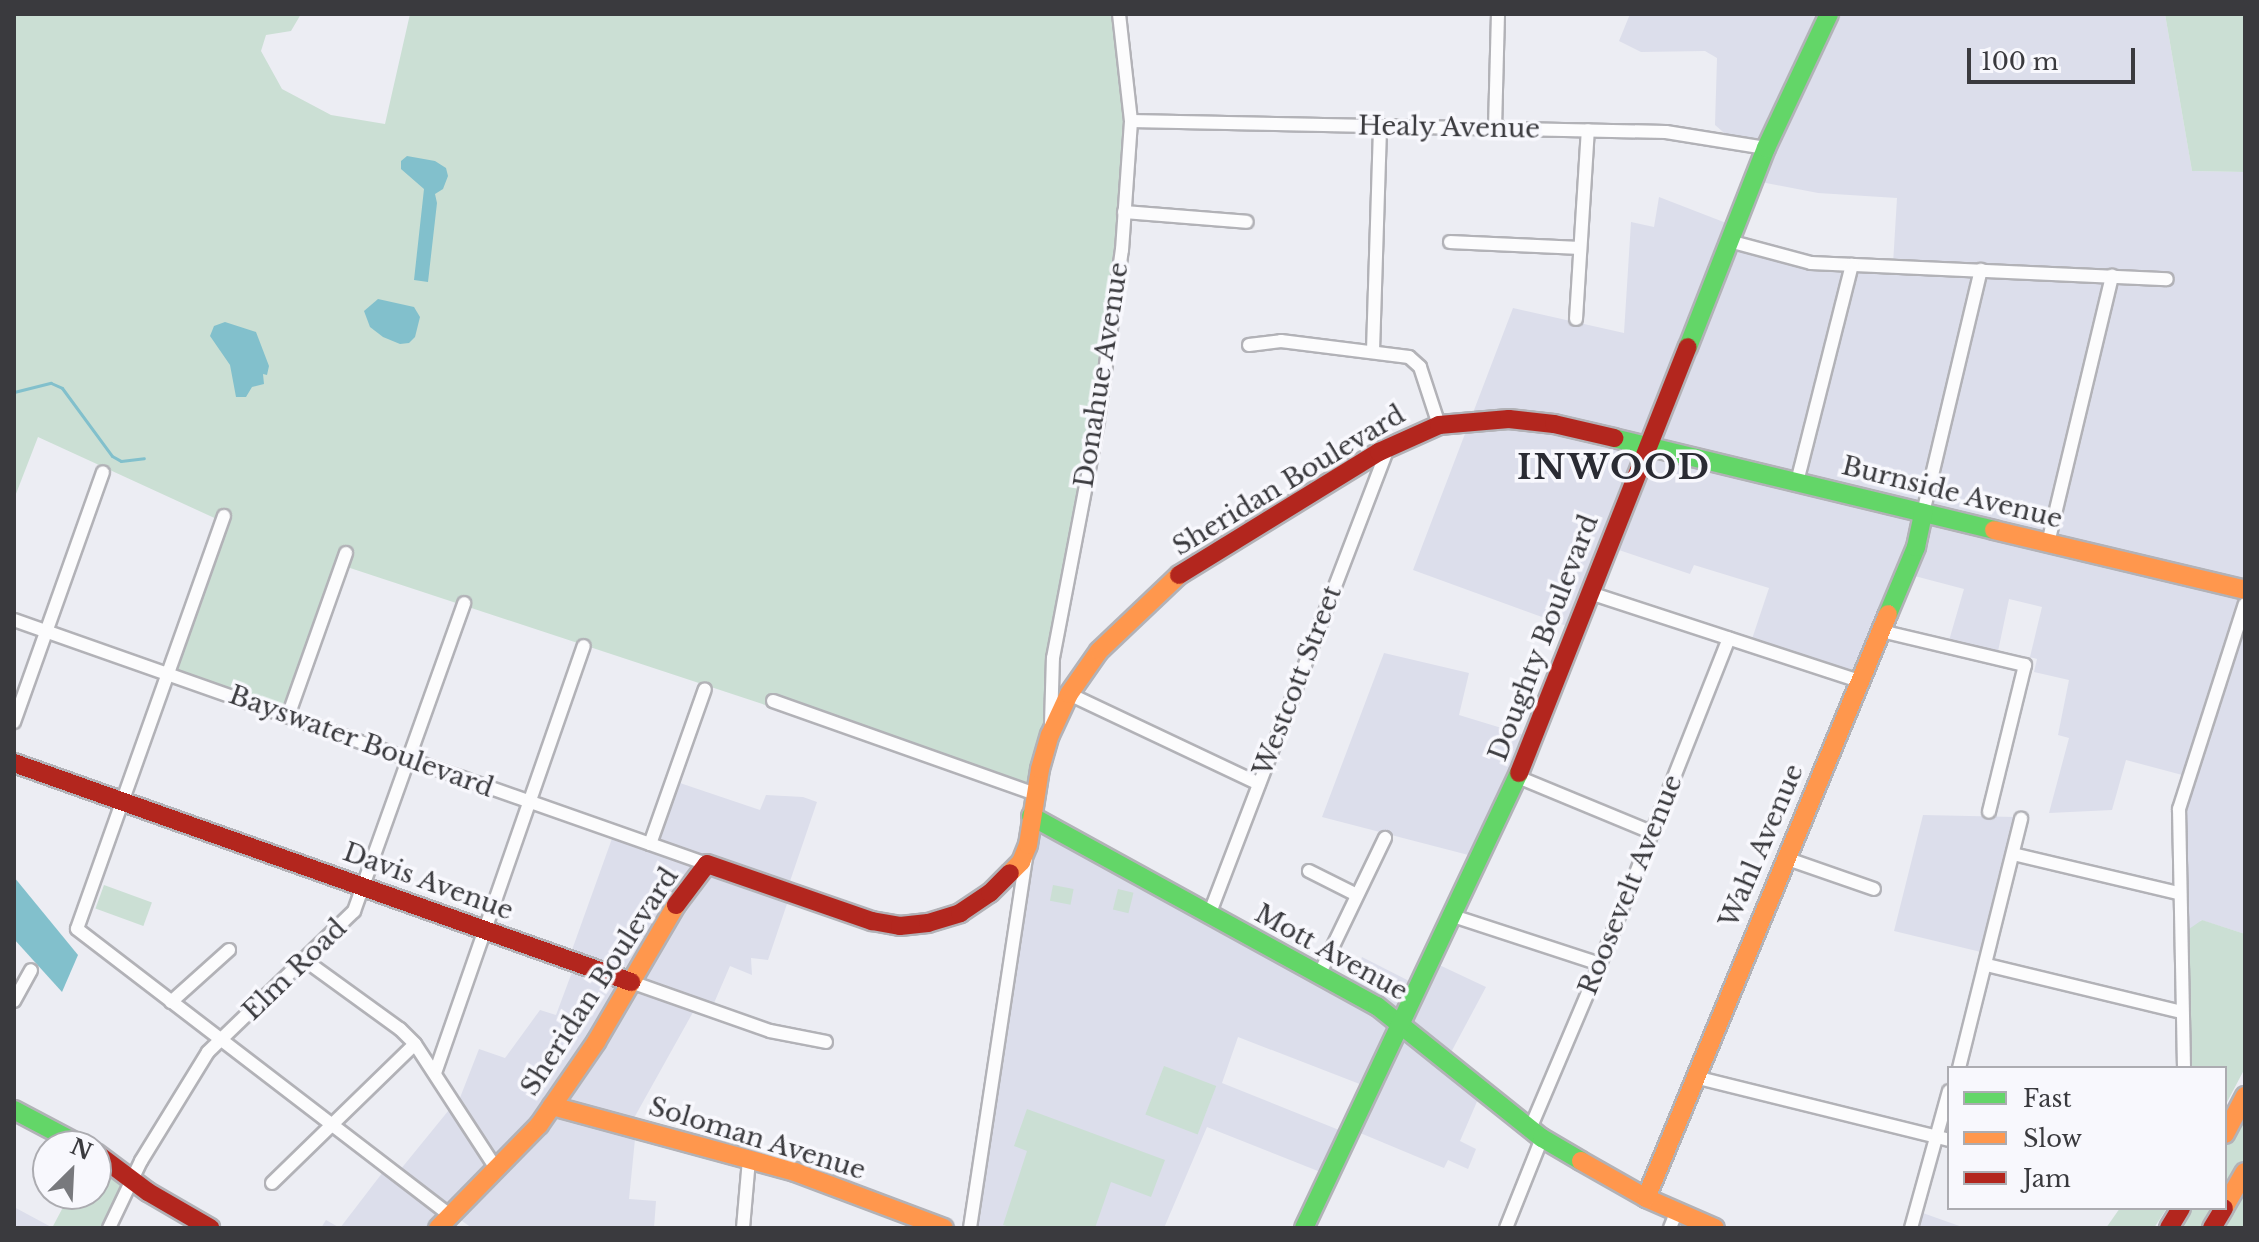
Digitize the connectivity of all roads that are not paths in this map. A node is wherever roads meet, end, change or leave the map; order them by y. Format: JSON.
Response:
{"nodes":[{"id":1,"x":1119,"y":14,"type":"edge"},
{"id":2,"x":1498,"y":14,"type":"edge"},
{"id":3,"x":1829,"y":14,"type":"edge"},
{"id":4,"x":1131,"y":121,"type":"junction"},
{"id":5,"x":1380,"y":126,"type":"junction"},
{"id":6,"x":1495,"y":128,"type":"junction"},
{"id":7,"x":1588,"y":130,"type":"junction"},
{"id":8,"x":1766,"y":148,"type":"junction"},
{"id":9,"x":1124,"y":212,"type":"junction"},
{"id":10,"x":1247,"y":222,"type":"dead end"},
{"id":11,"x":1729,"y":241,"type":"junction"},
{"id":12,"x":1450,"y":242,"type":"dead end"},
{"id":13,"x":1580,"y":248,"type":"junction"},
{"id":14,"x":1852,"y":265,"type":"junction"},
{"id":15,"x":1981,"y":270,"type":"junction"},
{"id":16,"x":2112,"y":276,"type":"junction"},
{"id":17,"x":2167,"y":279,"type":"dead end"},
{"id":18,"x":1576,"y":319,"type":"dead end"},
{"id":19,"x":1249,"y":345,"type":"dead end"},
{"id":20,"x":1373,"y":351,"type":"junction"},
{"id":21,"x":1439,"y":425,"type":"junction"},
{"id":22,"x":1647,"y":446,"type":"junction"},
{"id":23,"x":1388,"y":448,"type":"junction"},
{"id":24,"x":103,"y":472,"type":"dead end"},
{"id":25,"x":1797,"y":482,"type":"junction"},
{"id":26,"x":1923,"y":513,"type":"junction"},
{"id":27,"x":224,"y":516,"type":"dead end"},
{"id":28,"x":2048,"y":543,"type":"junction"},
{"id":29,"x":346,"y":553,"type":"dead end"},
{"id":30,"x":2245,"y":590,"type":"edge"},
{"id":31,"x":1590,"y":593,"type":"junction"},
{"id":32,"x":464,"y":603,"type":"dead end"},
{"id":33,"x":2245,"y":604,"type":"edge"},
{"id":34,"x":14,"y":620,"type":"edge"},
{"id":35,"x":46,"y":631,"type":"junction"},
{"id":36,"x":1881,"y":631,"type":"junction"},
{"id":37,"x":1729,"y":639,"type":"junction"},
{"id":38,"x":584,"y":646,"type":"dead end"},
{"id":39,"x":167,"y":674,"type":"junction"},
{"id":40,"x":1860,"y":681,"type":"junction"},
{"id":41,"x":705,"y":689,"type":"dead end"},
{"id":42,"x":1069,"y":694,"type":"junction"},
{"id":43,"x":773,"y":701,"type":"dead end"},
{"id":44,"x":288,"y":716,"type":"junction"},
{"id":45,"x":14,"y":722,"type":"edge"},
{"id":46,"x":1050,"y":735,"type":"junction"},
{"id":47,"x":409,"y":759,"type":"junction"},
{"id":48,"x":14,"y":763,"type":"edge"},
{"id":49,"x":1518,"y":777,"type":"junction"},
{"id":50,"x":1259,"y":784,"type":"junction"},
{"id":51,"x":1035,"y":794,"type":"junction"},
{"id":52,"x":122,"y":801,"type":"junction"},
{"id":53,"x":529,"y":802,"type":"junction"},
{"id":54,"x":1989,"y":812,"type":"dead end"},
{"id":55,"x":1031,"y":816,"type":"junction"},
{"id":56,"x":2021,"y":819,"type":"dead end"},
{"id":57,"x":1653,"y":833,"type":"junction"},
{"id":58,"x":1385,"y":838,"type":"dead end"},
{"id":59,"x":650,"y":844,"type":"junction"},
{"id":60,"x":1028,"y":845,"type":"junction"},
{"id":61,"x":2013,"y":854,"type":"junction"},
{"id":62,"x":1785,"y":858,"type":"junction"},
{"id":63,"x":707,"y":864,"type":"junction"},
{"id":64,"x":1309,"y":871,"type":"dead end"},
{"id":65,"x":363,"y":887,"type":"junction"},
{"id":66,"x":1874,"y":889,"type":"dead end"},
{"id":67,"x":2178,"y":893,"type":"junction"},
{"id":68,"x":1355,"y":894,"type":"junction"},
{"id":69,"x":1209,"y":915,"type":"junction"},
{"id":70,"x":1453,"y":916,"type":"junction"},
{"id":71,"x":484,"y":930,"type":"junction"},
{"id":72,"x":229,"y":950,"type":"dead end"},
{"id":73,"x":306,"y":961,"type":"junction"},
{"id":74,"x":1600,"y":964,"type":"junction"},
{"id":75,"x":1987,"y":965,"type":"junction"},
{"id":76,"x":31,"y":970,"type":"dead end"},
{"id":77,"x":1320,"y":973,"type":"junction"},
{"id":78,"x":631,"y":982,"type":"junction"},
{"id":79,"x":17,"y":987,"type":"edge"},
{"id":80,"x":14,"y":1001,"type":"edge"},
{"id":81,"x":171,"y":1002,"type":"junction"},
{"id":82,"x":2181,"y":1012,"type":"junction"},
{"id":83,"x":1403,"y":1023,"type":"junction"},
{"id":84,"x":222,"y":1040,"type":"junction"},
{"id":85,"x":826,"y":1042,"type":"dead end"},
{"id":86,"x":415,"y":1044,"type":"junction"},
{"id":87,"x":1960,"y":1066,"type":"edge"},
{"id":88,"x":2184,"y":1066,"type":"edge"},
{"id":89,"x":435,"y":1073,"type":"junction"},
{"id":90,"x":1695,"y":1077,"type":"junction"},
{"id":91,"x":2245,"y":1096,"type":"edge"},
{"id":92,"x":1947,"y":1105,"type":"edge"},
{"id":93,"x":552,"y":1106,"type":"junction"},
{"id":94,"x":14,"y":1110,"type":"edge"},
{"id":95,"x":332,"y":1124,"type":"junction"},
{"id":96,"x":52,"y":1130,"type":"edge"},
{"id":97,"x":2227,"y":1130,"type":"edge"},
{"id":98,"x":1536,"y":1134,"type":"junction"},
{"id":99,"x":1942,"y":1139,"type":"edge"},
{"id":100,"x":749,"y":1159,"type":"junction"},
{"id":101,"x":112,"y":1164,"type":"edge"},
{"id":102,"x":497,"y":1170,"type":"junction"},
{"id":103,"x":2245,"y":1172,"type":"edge"},
{"id":104,"x":133,"y":1179,"type":"junction"},
{"id":105,"x":272,"y":1183,"type":"dead end"},
{"id":106,"x":1646,"y":1198,"type":"junction"},
{"id":107,"x":2227,"y":1202,"type":"edge"},
{"id":108,"x":2180,"y":1210,"type":"edge"},
{"id":109,"x":2222,"y":1210,"type":"edge"},
{"id":110,"x":1673,"y":1220,"type":"edge"},
{"id":111,"x":445,"y":1222,"type":"edge"},
{"id":112,"x":109,"y":1228,"type":"edge"},
{"id":113,"x":210,"y":1228,"type":"edge"},
{"id":114,"x":743,"y":1228,"type":"edge"},
{"id":115,"x":944,"y":1228,"type":"edge"},
{"id":116,"x":970,"y":1228,"type":"edge"},
{"id":117,"x":1304,"y":1228,"type":"edge"},
{"id":118,"x":1506,"y":1228,"type":"edge"},
{"id":119,"x":1715,"y":1228,"type":"edge"},
{"id":120,"x":1911,"y":1228,"type":"edge"},
{"id":121,"x":2169,"y":1228,"type":"edge"},
{"id":122,"x":2212,"y":1228,"type":"edge"}],
"edges":[{"from":1,"to":4,"type":"street","name":"Donahue Avenue"},
{"from":2,"to":6,"type":"street"},
{"from":3,"to":8,"type":"main road","name":"Doughty Boulevard"},
{"from":4,"to":5,"type":"street","name":"Healy Avenue"},
{"from":4,"to":9,"type":"street","name":"Donahue Avenue"},
{"from":5,"to":6,"type":"street","name":"Healy Avenue"},
{"from":5,"to":20,"type":"street"},
{"from":6,"to":7,"type":"street","name":"Healy Avenue"},
{"from":7,"to":8,"type":"street","name":"Healy Avenue"},
{"from":7,"to":13,"type":"street"},
{"from":8,"to":11,"type":"main road","name":"Doughty Boulevard"},
{"from":9,"to":10,"type":"street"},
{"from":9,"to":46,"type":"street","name":"Donahue Avenue"},
{"from":11,"to":14,"type":"street"},
{"from":11,"to":22,"type":"main road","name":"Doughty Boulevard"},
{"from":12,"to":13,"type":"street"},
{"from":13,"to":18,"type":"street"},
{"from":14,"to":15,"type":"street"},
{"from":14,"to":25,"type":"street"},
{"from":15,"to":16,"type":"street"},
{"from":15,"to":26,"type":"street"},
{"from":16,"to":17,"type":"street"},
{"from":16,"to":28,"type":"street"},
{"from":19,"to":20,"type":"street"},
{"from":20,"to":21,"type":"street"},
{"from":21,"to":22,"type":"main road","name":"Sheridan Boulevard"},
{"from":21,"to":23,"type":"main road","name":"Sheridan Boulevard"},
{"from":22,"to":25,"type":"main road","name":"Burnside Avenue"},
{"from":22,"to":31,"type":"main road","name":"Doughty Boulevard"},
{"from":23,"to":42,"type":"main road","name":"Sheridan Boulevard"},
{"from":23,"to":50,"type":"street","name":"Westcott Street"},
{"from":24,"to":35,"type":"street"},
{"from":25,"to":26,"type":"main road","name":"Burnside Avenue"},
{"from":26,"to":28,"type":"main road","name":"Burnside Avenue"},
{"from":26,"to":36,"type":"main road","name":"Wahl Avenue"},
{"from":27,"to":39,"type":"street"},
{"from":28,"to":30,"type":"main road","name":"Burnside Avenue"},
{"from":29,"to":44,"type":"street"},
{"from":31,"to":37,"type":"street"},
{"from":31,"to":49,"type":"main road","name":"Doughty Boulevard"},
{"from":32,"to":47,"type":"street","name":"Elm Road"},
{"from":33,"to":67,"type":"street"},
{"from":34,"to":35,"type":"street","name":"Bayswater Boulevard"},
{"from":35,"to":39,"type":"street","name":"Bayswater Boulevard"},
{"from":35,"to":45,"type":"street"},
{"from":36,"to":40,"type":"main road","name":"Wahl Avenue"},
{"from":36,"to":54,"type":"street"},
{"from":37,"to":40,"type":"street"},
{"from":37,"to":57,"type":"street","name":"Roosevelt Avenue"},
{"from":38,"to":53,"type":"street"},
{"from":39,"to":44,"type":"street","name":"Bayswater Boulevard"},
{"from":39,"to":52,"type":"street"},
{"from":40,"to":62,"type":"main road","name":"Wahl Avenue"},
{"from":41,"to":59,"type":"street"},
{"from":42,"to":46,"type":"main road","name":"Sheridan Boulevard"},
{"from":42,"to":50,"type":"street"},
{"from":43,"to":51,"type":"street"},
{"from":44,"to":47,"type":"street","name":"Bayswater Boulevard"},
{"from":46,"to":51,"type":"main road","name":"Sheridan Boulevard"},
{"from":47,"to":53,"type":"street","name":"Bayswater Boulevard"},
{"from":47,"to":65,"type":"street","name":"Elm Road"},
{"from":48,"to":52,"type":"main road","name":"Davis Avenue"},
{"from":49,"to":57,"type":"street"},
{"from":49,"to":70,"type":"main road","name":"Doughty Boulevard"},
{"from":50,"to":69,"type":"street","name":"Westcott Street"},
{"from":51,"to":55,"type":"main road","name":"Sheridan Boulevard"},
{"from":52,"to":65,"type":"main road","name":"Davis Avenue"},
{"from":52,"to":81,"type":"street"},
{"from":53,"to":59,"type":"street","name":"Bayswater Boulevard"},
{"from":53,"to":71,"type":"street"},
{"from":55,"to":60,"type":"main road","name":"Sheridan Boulevard"},
{"from":55,"to":69,"type":"main road","name":"Mott Avenue"},
{"from":56,"to":61,"type":"street"},
{"from":57,"to":74,"type":"street","name":"Roosevelt Avenue"},
{"from":58,"to":68,"type":"street"},
{"from":59,"to":63,"type":"street","name":"Bayswater Boulevard"},
{"from":60,"to":63,"type":"main road","name":"Sheridan Boulevard"},
{"from":60,"to":116,"type":"street"},
{"from":61,"to":67,"type":"street"},
{"from":61,"to":75,"type":"street"},
{"from":62,"to":66,"type":"street"},
{"from":62,"to":90,"type":"main road","name":"Wahl Avenue"},
{"from":63,"to":78,"type":"main road","name":"Sheridan Boulevard"},
{"from":64,"to":68,"type":"street"},
{"from":65,"to":71,"type":"main road","name":"Davis Avenue"},
{"from":65,"to":73,"type":"street","name":"Elm Road"},
{"from":67,"to":82,"type":"street"},
{"from":68,"to":77,"type":"street"},
{"from":69,"to":77,"type":"main road","name":"Mott Avenue"},
{"from":70,"to":74,"type":"street"},
{"from":70,"to":83,"type":"main road","name":"Doughty Boulevard"},
{"from":71,"to":78,"type":"main road","name":"Davis Avenue"},
{"from":71,"to":89,"type":"street"},
{"from":72,"to":81,"type":"street"},
{"from":73,"to":84,"type":"street","name":"Elm Road"},
{"from":73,"to":86,"type":"street"},
{"from":74,"to":98,"type":"street","name":"Roosevelt Avenue"},
{"from":75,"to":82,"type":"street"},
{"from":75,"to":87,"type":"street"},
{"from":76,"to":79,"type":"street"},
{"from":77,"to":83,"type":"main road","name":"Mott Avenue"},
{"from":78,"to":85,"type":"street","name":"Davis Avenue"},
{"from":78,"to":93,"type":"main road","name":"Sheridan Boulevard"},
{"from":79,"to":80,"type":"street"},
{"from":81,"to":84,"type":"street"},
{"from":82,"to":88,"type":"street"},
{"from":83,"to":98,"type":"main road","name":"Mott Avenue"},
{"from":83,"to":117,"type":"main road","name":"Doughty Boulevard"},
{"from":84,"to":95,"type":"street"},
{"from":84,"to":104,"type":"street","name":"Elm Road"},
{"from":86,"to":89,"type":"street"},
{"from":86,"to":95,"type":"street"},
{"from":89,"to":102,"type":"street"},
{"from":90,"to":99,"type":"street"},
{"from":90,"to":106,"type":"main road","name":"Wahl Avenue"},
{"from":91,"to":97,"type":"main road"},
{"from":92,"to":99,"type":"street"},
{"from":93,"to":100,"type":"main road","name":"Soloman Avenue"},
{"from":93,"to":102,"type":"main road","name":"Sheridan Boulevard"},
{"from":94,"to":96,"type":"main road"},
{"from":95,"to":105,"type":"street"},
{"from":95,"to":111,"type":"street"},
{"from":98,"to":106,"type":"main road","name":"Mott Avenue"},
{"from":98,"to":118,"type":"street","name":"Roosevelt Avenue"},
{"from":99,"to":120,"type":"street"},
{"from":100,"to":114,"type":"street"},
{"from":100,"to":115,"type":"main road","name":"Soloman Avenue"},
{"from":101,"to":104,"type":"main road"},
{"from":102,"to":111,"type":"main road","name":"Sheridan Boulevard"},
{"from":103,"to":107,"type":"main road"},
{"from":104,"to":112,"type":"street","name":"Elm Road"},
{"from":104,"to":113,"type":"main road"},
{"from":106,"to":110,"type":"main road","name":"Mott Avenue"},
{"from":108,"to":121,"type":"main road"},
{"from":109,"to":122,"type":"main road"},
{"from":110,"to":119,"type":"main road","name":"Mott Avenue"}]}
